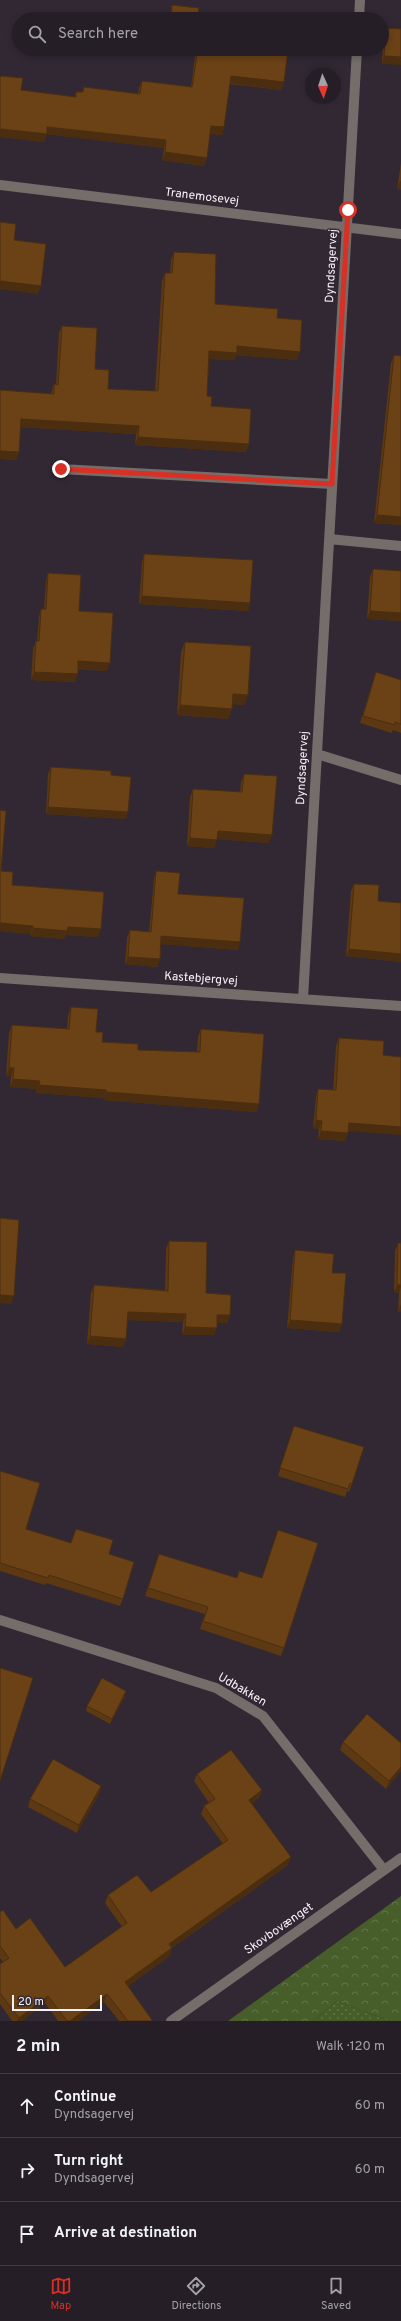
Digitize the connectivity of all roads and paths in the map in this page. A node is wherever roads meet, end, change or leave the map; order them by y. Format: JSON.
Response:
{"nodes":[{"id":1,"x":360,"y":0,"type":"edge"},
{"id":2,"x":359,"y":12,"type":"edge"},
{"id":3,"x":357,"y":56,"type":"edge"},
{"id":4,"x":0,"y":185,"type":"edge"},
{"id":5,"x":347,"y":228,"type":"junction"},
{"id":6,"x":401,"y":234,"type":"edge"},
{"id":7,"x":61,"y":469,"type":"dead end"},
{"id":8,"x":332,"y":484,"type":"junction"},
{"id":9,"x":329,"y":539,"type":"junction"},
{"id":10,"x":401,"y":546,"type":"edge"},
{"id":11,"x":317,"y":754,"type":"junction"},
{"id":12,"x":401,"y":780,"type":"edge"},
{"id":13,"x":0,"y":978,"type":"edge"},
{"id":14,"x":302,"y":999,"type":"junction"},
{"id":15,"x":401,"y":1006,"type":"edge"},
{"id":16,"x":0,"y":1620,"type":"edge"},
{"id":17,"x":401,"y":1858,"type":"edge"},
{"id":18,"x":384,"y":1870,"type":"junction"},
{"id":19,"x":171,"y":2021,"type":"edge"}],
"edges":[{"from":1,"to":2,"type":"street"},
{"from":3,"to":5,"type":"street","name":"Dyndsagervej"},
{"from":4,"to":5,"type":"street","name":"Tranemosevej"},
{"from":5,"to":6,"type":"street","name":"Tranemosevej"},
{"from":5,"to":8,"type":"street","name":"Dyndsagervej"},
{"from":7,"to":8,"type":"street"},
{"from":8,"to":9,"type":"street","name":"Dyndsagervej"},
{"from":9,"to":10,"type":"street"},
{"from":9,"to":11,"type":"street","name":"Dyndsagervej"},
{"from":11,"to":12,"type":"street"},
{"from":11,"to":14,"type":"street","name":"Dyndsagervej"},
{"from":13,"to":14,"type":"street","name":"Kastebjergvej"},
{"from":14,"to":15,"type":"street","name":"Kastebjergvej"},
{"from":16,"to":18,"type":"street","name":"Udbakken"},
{"from":17,"to":18,"type":"street","name":"Skovbovænget"},
{"from":18,"to":19,"type":"street","name":"Skovbovænget"}]}
